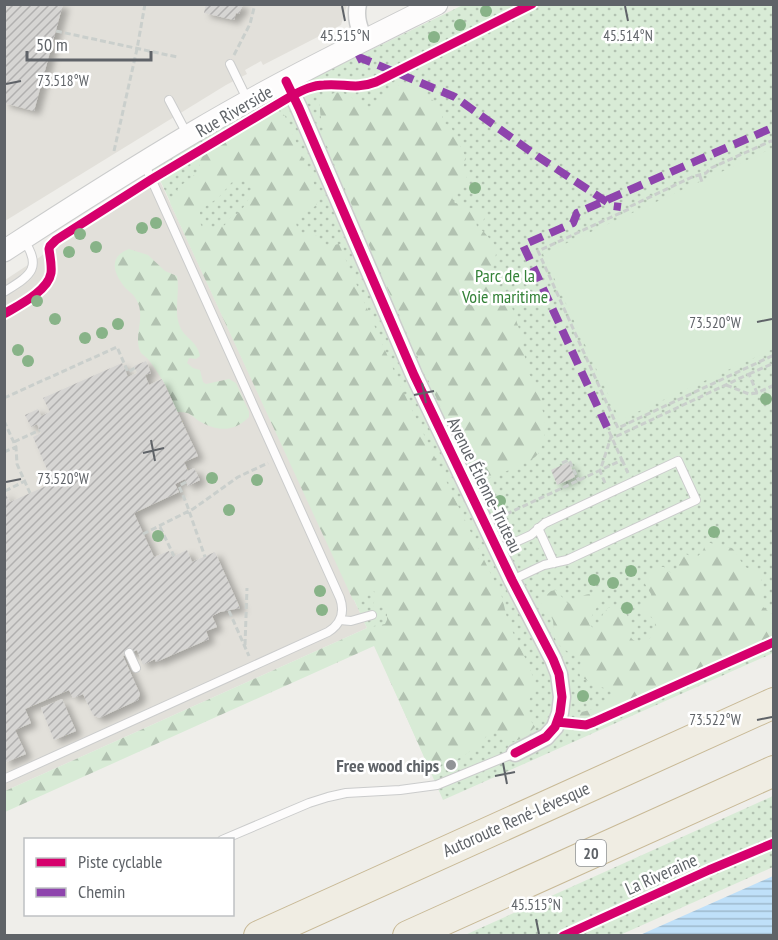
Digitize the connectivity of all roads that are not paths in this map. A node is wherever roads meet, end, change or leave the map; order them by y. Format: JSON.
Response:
{"nodes":[{"id":1,"x":358,"y":4,"type":"edge"},
{"id":2,"x":437,"y":4,"type":"edge"},
{"id":3,"x":365,"y":41,"type":"junction"},
{"id":4,"x":230,"y":64,"type":"road end"},
{"id":5,"x":286,"y":81,"type":"junction"},
{"id":6,"x":169,"y":100,"type":"dead end"},
{"id":7,"x":249,"y":101,"type":"junction"},
{"id":8,"x":188,"y":136,"type":"junction"},
{"id":9,"x":143,"y":162,"type":"junction"},
{"id":10,"x":23,"y":239,"type":"junction"},
{"id":11,"x":4,"y":251,"type":"edge"},
{"id":12,"x":4,"y":292,"type":"edge"},
{"id":13,"x":538,"y":528,"type":"junction"},
{"id":14,"x":498,"y":550,"type":"junction"},
{"id":15,"x":554,"y":563,"type":"junction"},
{"id":16,"x":512,"y":580,"type":"junction"},
{"id":17,"x":372,"y":615,"type":"dead end"},
{"id":18,"x":340,"y":620,"type":"junction"},
{"id":19,"x":129,"y":653,"type":"dead end"},
{"id":20,"x":136,"y":668,"type":"dead end"},
{"id":21,"x":774,"y":703,"type":"edge"},
{"id":22,"x":515,"y":753,"type":"joint"},
{"id":23,"x":774,"y":771,"type":"edge"},
{"id":24,"x":4,"y":779,"type":"edge"},
{"id":25,"x":227,"y":838,"type":"edge"},
{"id":26,"x":259,"y":936,"type":"edge"},
{"id":27,"x":408,"y":936,"type":"edge"}],
"edges":[{"from":1,"to":3,"type":"street"},
{"from":2,"to":3,"type":"street","name":"Rue Riverside"},
{"from":3,"to":5,"type":"street","name":"Rue Riverside"},
{"from":4,"to":7,"type":"lane"},
{"from":5,"to":7,"type":"street","name":"Rue Riverside"},
{"from":5,"to":14,"type":"street","name":"Avenue Étienne-Truteau"},
{"from":6,"to":8,"type":"lane"},
{"from":7,"to":8,"type":"street","name":"Rue Riverside"},
{"from":8,"to":9,"type":"street","name":"Rue Riverside"},
{"from":9,"to":10,"type":"street","name":"Rue Riverside"},
{"from":9,"to":18,"type":"lane"},
{"from":10,"to":11,"type":"street","name":"Rue Riverside"},
{"from":10,"to":12,"type":"lane"},
{"from":13,"to":14,"type":"lane"},
{"from":13,"to":15,"type":"lane"},
{"from":13,"to":15,"type":"lane"},
{"from":14,"to":16,"type":"street","name":"Avenue Étienne-Truteau"},
{"from":15,"to":16,"type":"lane"},
{"from":16,"to":22,"type":"street","name":"Avenue Étienne-Truteau"},
{"from":17,"to":18,"type":"lane"},
{"from":18,"to":24,"type":"lane"},
{"from":19,"to":20,"type":"lane"},
{"from":21,"to":26,"type":"highway","name":"Autoroute René-Lévesque"},
{"from":22,"to":25,"type":"lane"},
{"from":23,"to":27,"type":"highway","number":"20"}]}
